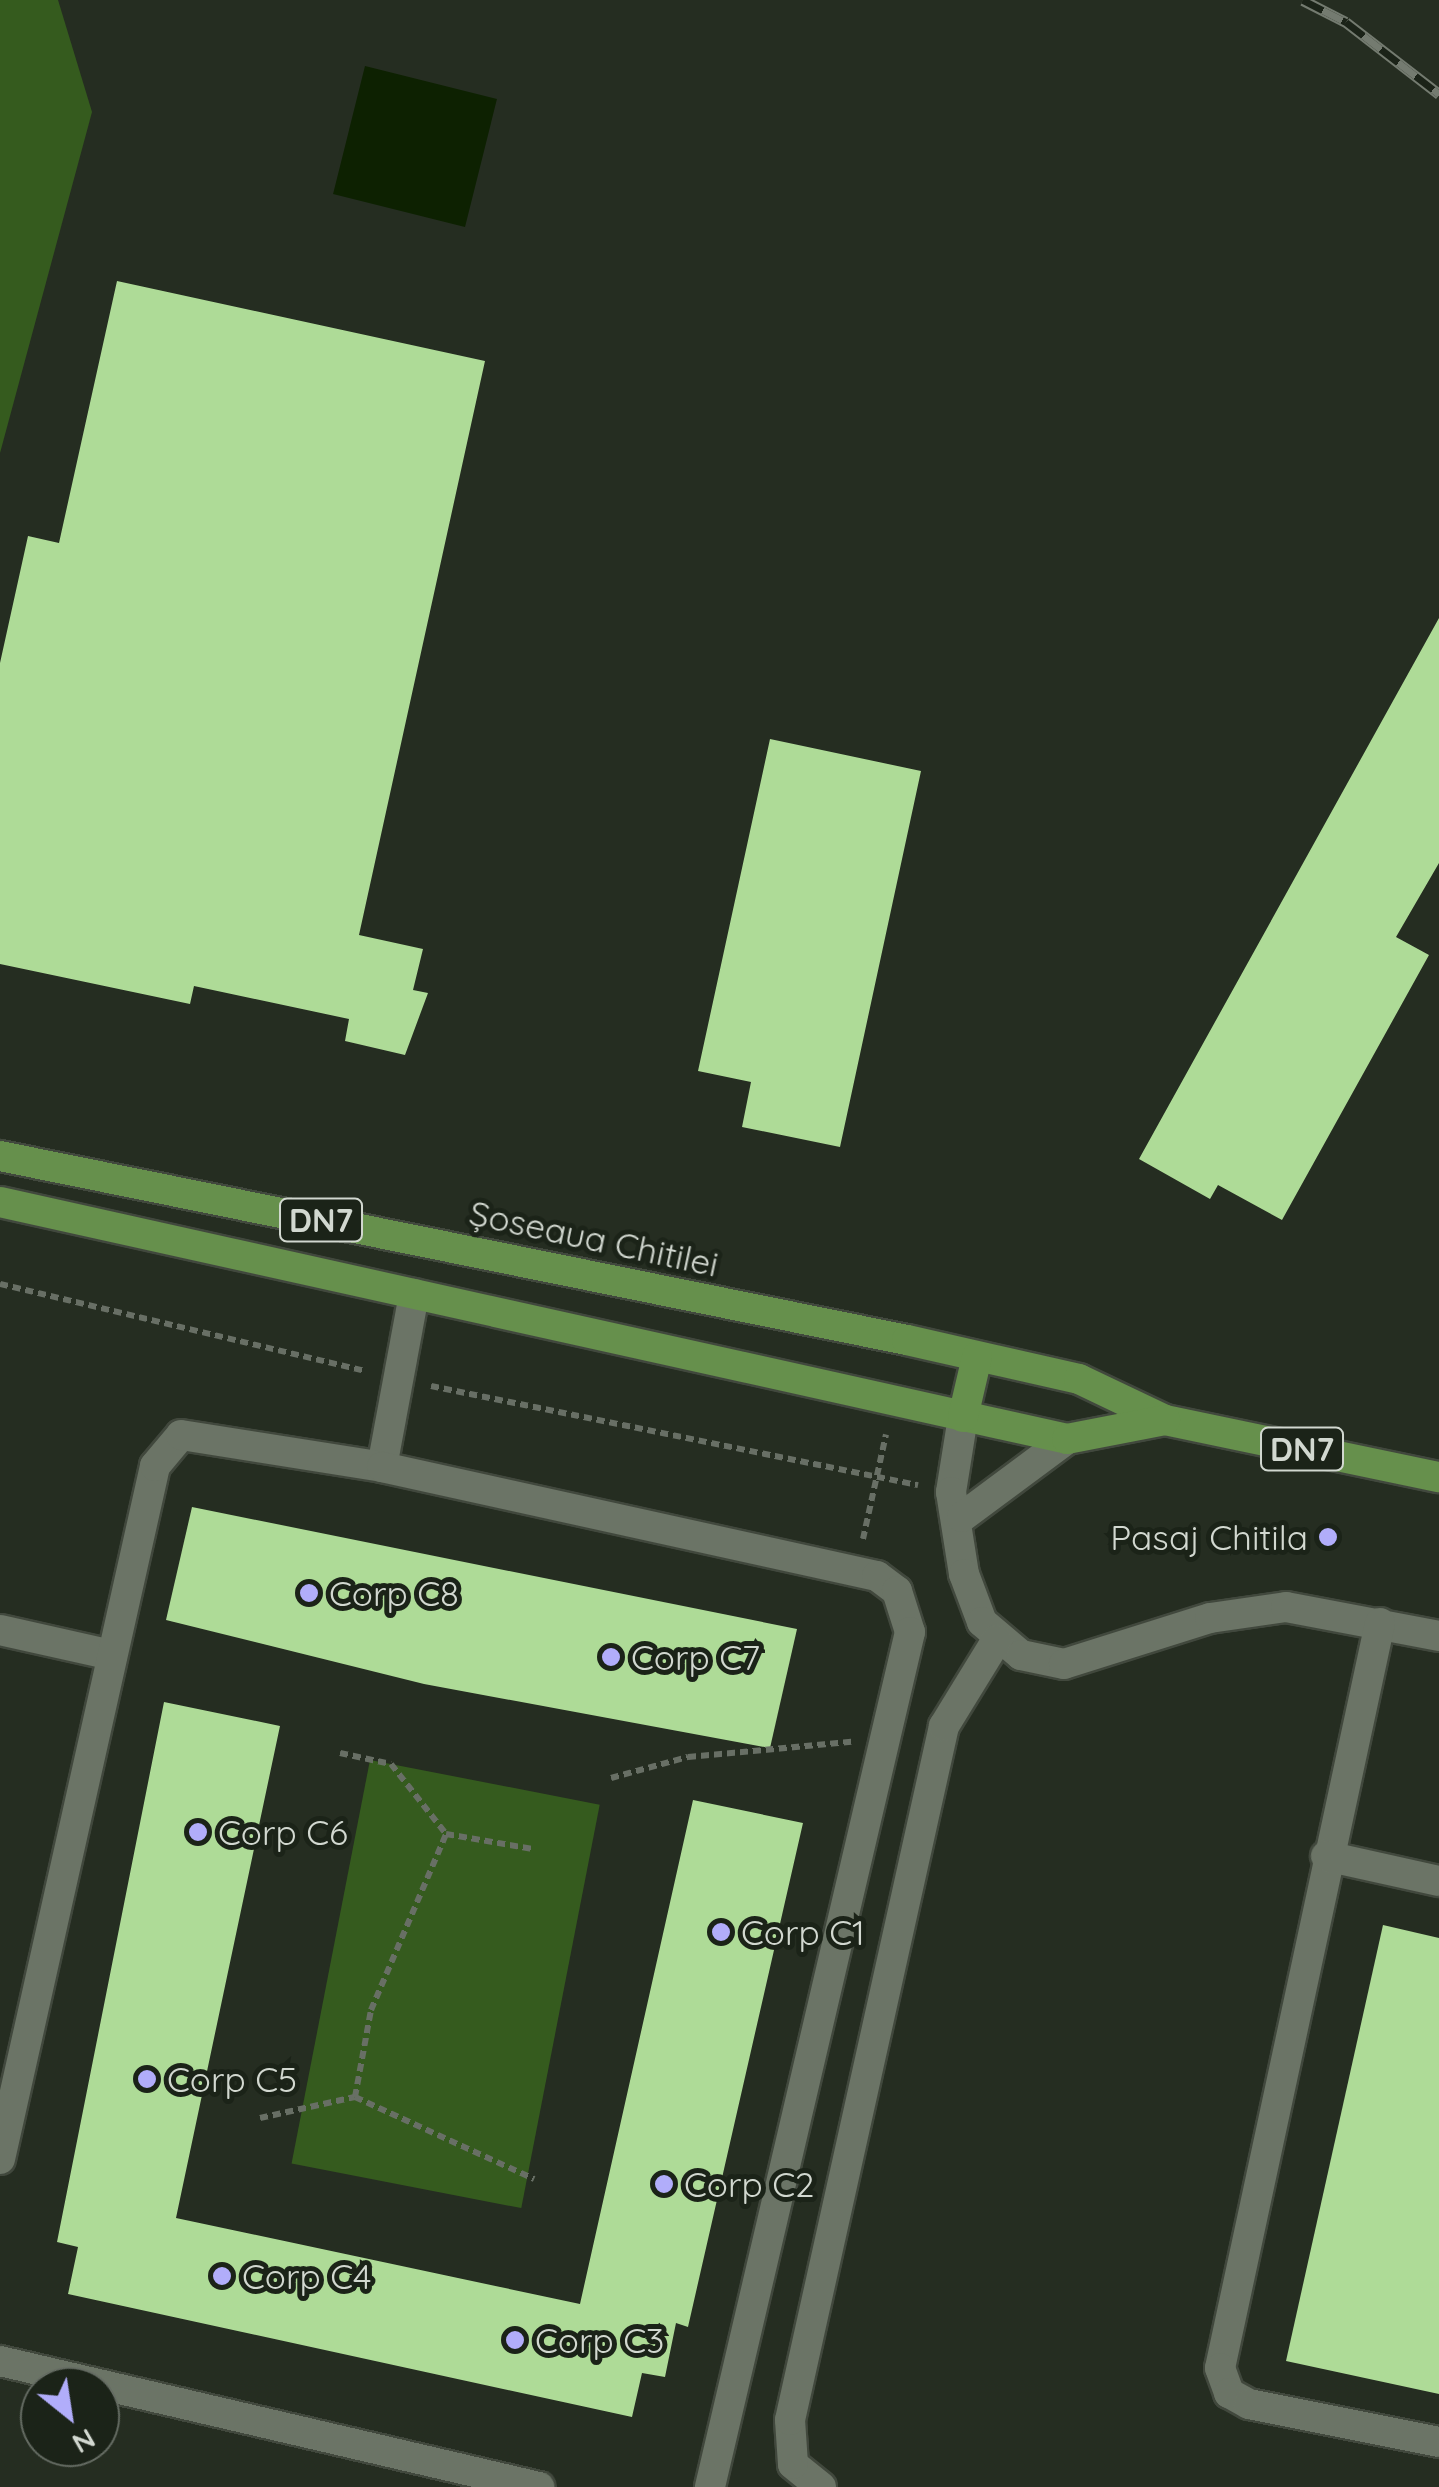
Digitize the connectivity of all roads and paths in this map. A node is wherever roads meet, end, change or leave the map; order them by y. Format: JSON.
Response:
{"nodes":[{"id":1,"x":0,"y":1156,"type":"edge"},
{"id":2,"x":0,"y":1202,"type":"edge"},
{"id":3,"x":0,"y":1284,"type":"edge"},
{"id":4,"x":414,"y":1294,"type":"junction"},
{"id":5,"x":976,"y":1357,"type":"junction"},
{"id":6,"x":398,"y":1380,"type":"junction"},
{"id":7,"x":964,"y":1418,"type":"junction"},
{"id":8,"x":1165,"y":1420,"type":"junction"},
{"id":9,"x":1068,"y":1439,"type":"junction"},
{"id":10,"x":382,"y":1467,"type":"junction"},
{"id":11,"x":1439,"y":1476,"type":"edge"},
{"id":12,"x":962,"y":1517,"type":"junction"},
{"id":13,"x":857,"y":1570,"type":"junction"},
{"id":14,"x":1380,"y":1623,"type":"junction"},
{"id":15,"x":0,"y":1630,"type":"edge"},
{"id":16,"x":1439,"y":1636,"type":"edge"},
{"id":17,"x":997,"y":1640,"type":"junction"},
{"id":18,"x":112,"y":1655,"type":"junction"},
{"id":19,"x":888,"y":1735,"type":"junction"},
{"id":20,"x":340,"y":1752,"type":"dead end"},
{"id":21,"x":611,"y":1778,"type":"dead end"},
{"id":22,"x":446,"y":1834,"type":"junction"},
{"id":23,"x":533,"y":1849,"type":"dead end"},
{"id":24,"x":1326,"y":1856,"type":"junction"},
{"id":25,"x":1439,"y":1882,"type":"edge"},
{"id":26,"x":355,"y":2097,"type":"junction"},
{"id":27,"x":260,"y":2118,"type":"dead end"},
{"id":28,"x":0,"y":2159,"type":"edge"},
{"id":29,"x":534,"y":2179,"type":"dead end"},
{"id":30,"x":0,"y":2361,"type":"edge"},
{"id":31,"x":1439,"y":2442,"type":"edge"},
{"id":32,"x":539,"y":2487,"type":"edge"},
{"id":33,"x":710,"y":2487,"type":"edge"},
{"id":34,"x":821,"y":2487,"type":"edge"}],
"edges":[{"from":1,"to":5,"type":"main road","name":"Șoseaua Chitilei","number":"DN7"},
{"from":2,"to":4,"type":"main road","name":"Șoseaua Chitilei","number":"DN7"},
{"from":3,"to":6,"type":"path"},
{"from":4,"to":6,"type":"street"},
{"from":4,"to":7,"type":"main road","name":"Șoseaua Chitilei","number":"DN7"},
{"from":5,"to":7,"type":"main road"},
{"from":5,"to":8,"type":"main road","name":"Șoseaua Chitilei","number":"DN7"},
{"from":6,"to":10,"type":"street"},
{"from":6,"to":13,"type":"path"},
{"from":7,"to":9,"type":"main road","name":"Șoseaua Chitilei","number":"DN7"},
{"from":7,"to":12,"type":"street"},
{"from":8,"to":9,"type":"main road","name":"Șoseaua Chitilei","number":"DN7"},
{"from":8,"to":11,"type":"main road","name":"Șoseaua Chitilei","number":"DN7"},
{"from":9,"to":12,"type":"street"},
{"from":10,"to":13,"type":"street"},
{"from":10,"to":18,"type":"street"},
{"from":12,"to":17,"type":"street"},
{"from":13,"to":19,"type":"street"},
{"from":14,"to":16,"type":"street"},
{"from":14,"to":17,"type":"street"},
{"from":14,"to":24,"type":"street"},
{"from":15,"to":18,"type":"street"},
{"from":17,"to":34,"type":"street"},
{"from":18,"to":28,"type":"street"},
{"from":19,"to":21,"type":"path"},
{"from":19,"to":33,"type":"street"},
{"from":20,"to":22,"type":"path"},
{"from":22,"to":23,"type":"path"},
{"from":22,"to":26,"type":"path"},
{"from":24,"to":25,"type":"street"},
{"from":24,"to":31,"type":"street"},
{"from":26,"to":27,"type":"path"},
{"from":26,"to":29,"type":"path"},
{"from":30,"to":32,"type":"street"}]}
